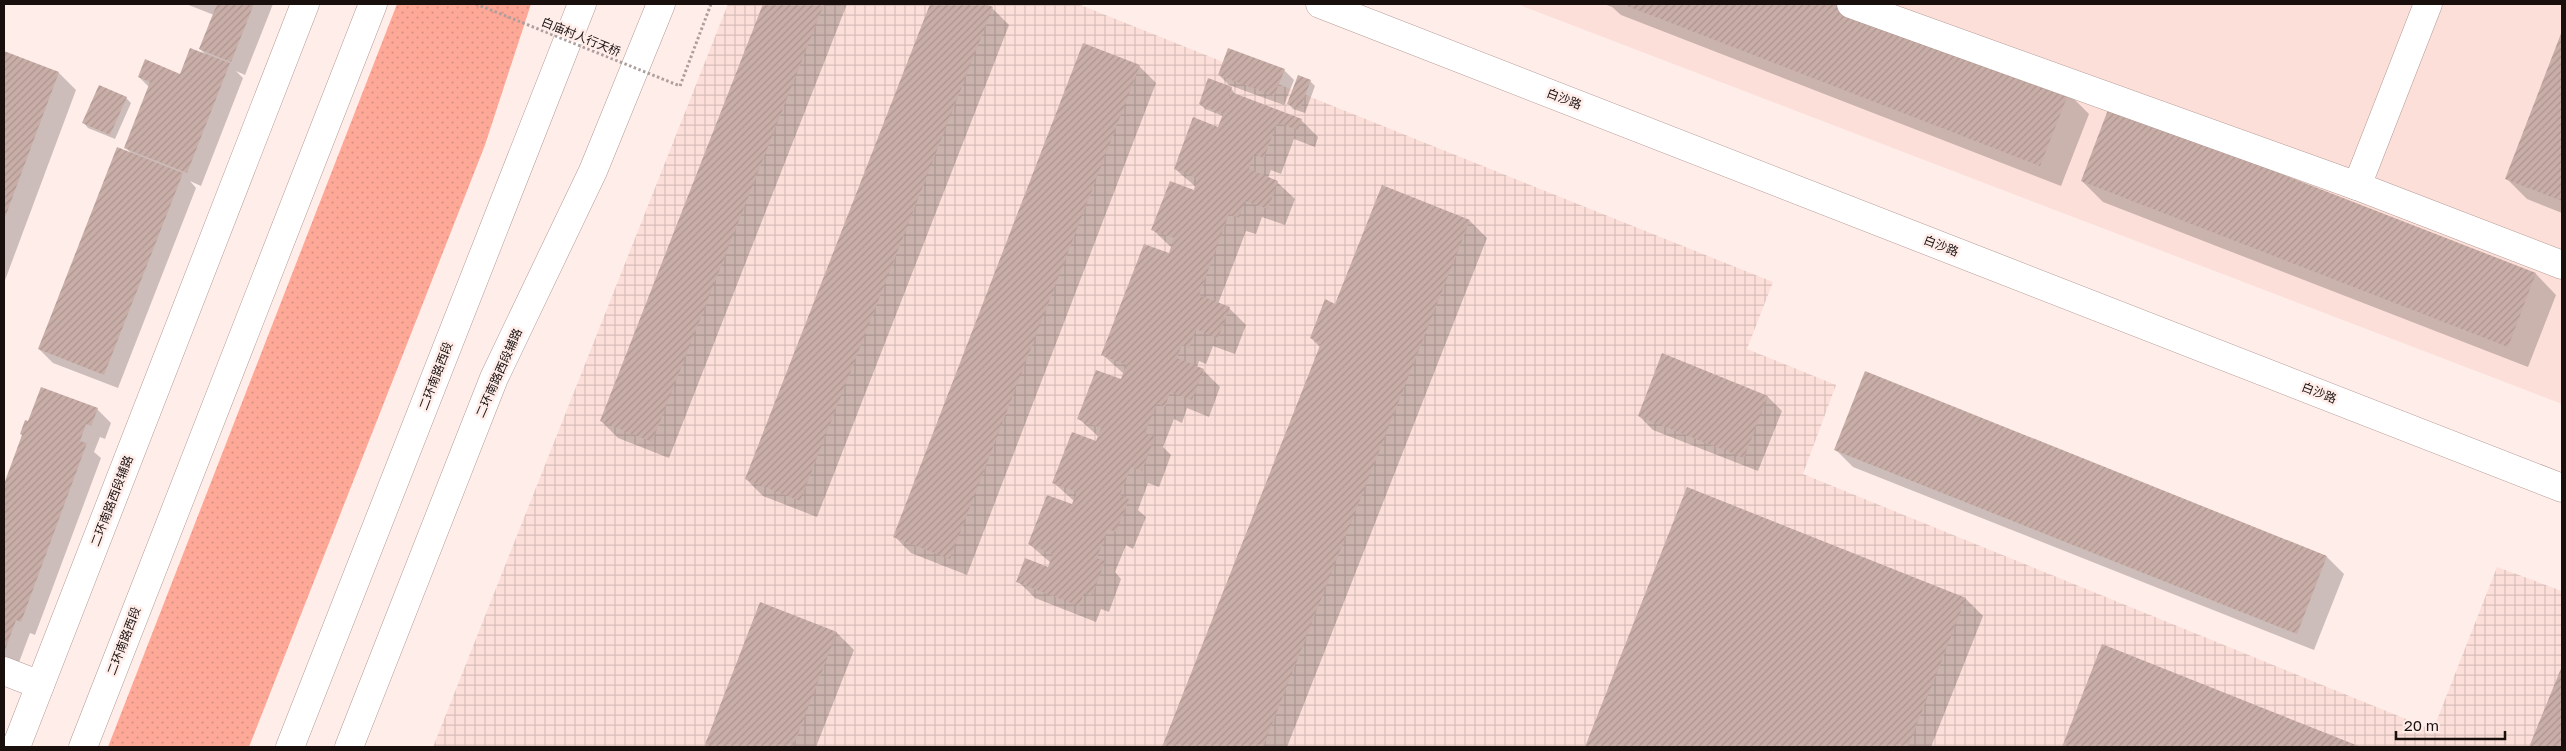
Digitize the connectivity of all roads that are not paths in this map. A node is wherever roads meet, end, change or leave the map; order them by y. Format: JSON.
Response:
{"nodes":[{"id":1,"x":305,"y":4,"type":"edge"},
{"id":2,"x":373,"y":4,"type":"edge"},
{"id":3,"x":582,"y":4,"type":"edge"},
{"id":4,"x":661,"y":4,"type":"edge"},
{"id":5,"x":1320,"y":4,"type":"edge"},
{"id":6,"x":1851,"y":4,"type":"edge"},
{"id":7,"x":2428,"y":4,"type":"edge"},
{"id":8,"x":2357,"y":186,"type":"junction"},
{"id":9,"x":2562,"y":265,"type":"edge"},
{"id":10,"x":2562,"y":488,"type":"edge"},
{"id":11,"x":4,"y":671,"type":"edge"},
{"id":12,"x":40,"y":685,"type":"junction"},
{"id":13,"x":16,"y":747,"type":"edge"},
{"id":14,"x":83,"y":747,"type":"edge"},
{"id":15,"x":290,"y":747,"type":"edge"},
{"id":16,"x":349,"y":747,"type":"edge"}],
"edges":[{"from":1,"to":12,"type":"main road","name":"二环南路西段辅路"},
{"from":2,"to":14,"type":"main road","name":"二环南路西段"},
{"from":3,"to":15,"type":"main road","name":"二环南路西段"},
{"from":4,"to":16,"type":"main road","name":"二环南路西段辅路"},
{"from":5,"to":10,"type":"main road","name":"白沙路"},
{"from":6,"to":8,"type":"main road"},
{"from":7,"to":8,"type":"main road"},
{"from":8,"to":9,"type":"main road"},
{"from":11,"to":12,"type":"main road"},
{"from":12,"to":13,"type":"main road","name":"二环南路西段辅路"}]}
